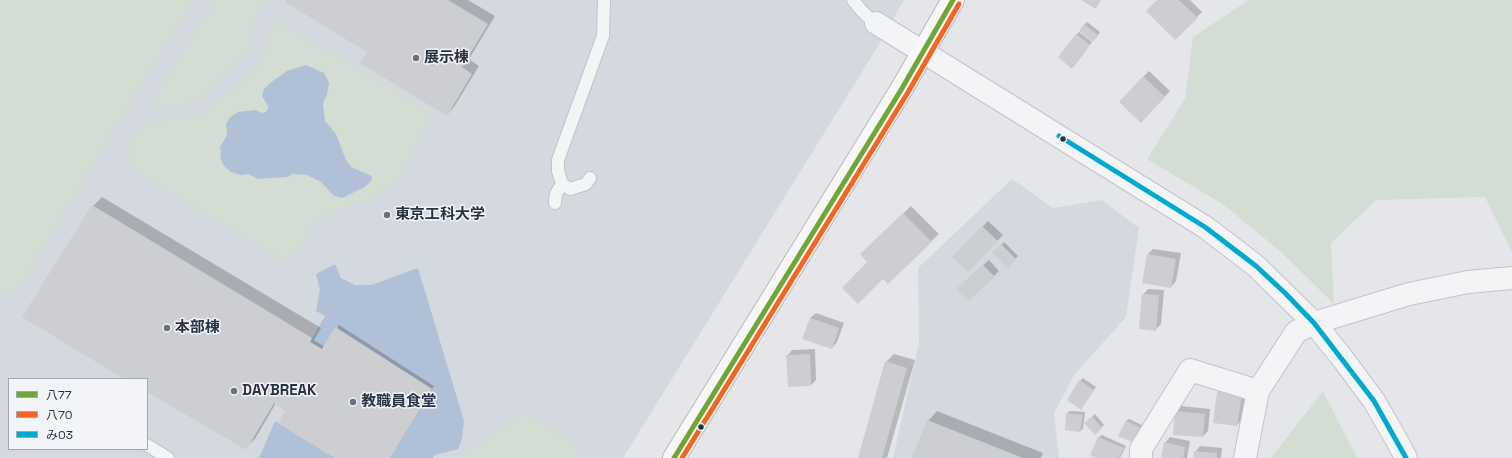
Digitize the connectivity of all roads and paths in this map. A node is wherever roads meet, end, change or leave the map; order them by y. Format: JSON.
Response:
{"nodes":[{"id":1,"x":604,"y":0,"type":"edge"},
{"id":2,"x":853,"y":0,"type":"edge"},
{"id":3,"x":953,"y":0,"type":"edge"},
{"id":4,"x":876,"y":23,"type":"joint"},
{"id":5,"x":923,"y":52,"type":"junction"},
{"id":6,"x":590,"y":178,"type":"dead end"},
{"id":7,"x":562,"y":184,"type":"junction"},
{"id":8,"x":555,"y":203,"type":"dead end"},
{"id":9,"x":1512,"y":278,"type":"edge"},
{"id":10,"x":1314,"y":323,"type":"junction"},
{"id":11,"x":1258,"y":391,"type":"junction"},
{"id":12,"x":148,"y":446,"type":"edge"},
{"id":13,"x":168,"y":458,"type":"edge"},
{"id":14,"x":674,"y":458,"type":"edge"},
{"id":15,"x":1141,"y":458,"type":"edge"},
{"id":16,"x":1246,"y":458,"type":"edge"},
{"id":17,"x":1406,"y":458,"type":"edge"}],
"edges":[{"from":1,"to":7,"type":"lane"},
{"from":2,"to":4,"type":"lane"},
{"from":3,"to":5,"type":"highway"},
{"from":4,"to":5,"type":"street"},
{"from":5,"to":10,"type":"street"},
{"from":5,"to":14,"type":"highway"},
{"from":6,"to":7,"type":"lane"},
{"from":7,"to":8,"type":"lane"},
{"from":9,"to":10,"type":"street"},
{"from":10,"to":11,"type":"street"},
{"from":10,"to":17,"type":"street"},
{"from":11,"to":15,"type":"street"},
{"from":11,"to":16,"type":"street"},
{"from":12,"to":13,"type":"lane"}]}
